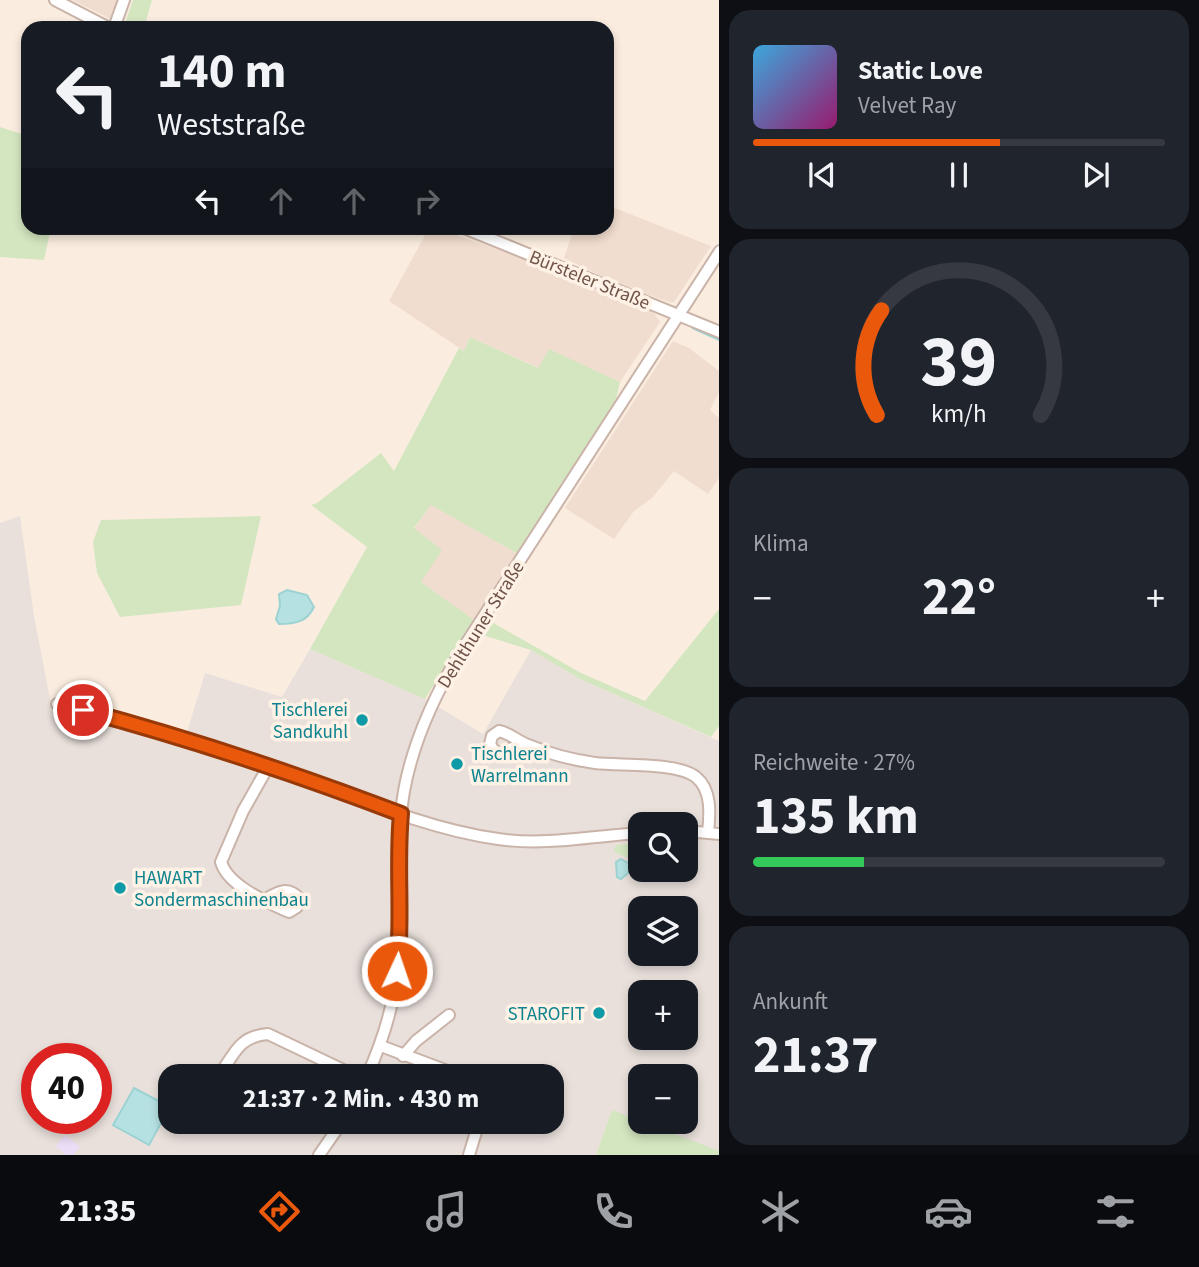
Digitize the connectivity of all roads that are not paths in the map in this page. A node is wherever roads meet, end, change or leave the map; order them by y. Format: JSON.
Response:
{"nodes":[{"id":1,"x":55,"y":0,"type":"edge"},
{"id":2,"x":124,"y":0,"type":"edge"},
{"id":3,"x":95,"y":21,"type":"edge"},
{"id":4,"x":116,"y":21,"type":"edge"},
{"id":5,"x":481,"y":235,"type":"edge"},
{"id":6,"x":719,"y":251,"type":"edge"},
{"id":7,"x":678,"y":315,"type":"junction"},
{"id":8,"x":719,"y":332,"type":"edge"},
{"id":9,"x":57,"y":704,"type":"dead end"},
{"id":10,"x":523,"y":743,"type":"dead end"},
{"id":11,"x":269,"y":765,"type":"junction"},
{"id":12,"x":401,"y":814,"type":"junction"},
{"id":13,"x":714,"y":833,"type":"edge"},
{"id":14,"x":628,"y":834,"type":"edge"},
{"id":15,"x":264,"y":900,"type":"dead end"},
{"id":16,"x":449,"y":1015,"type":"dead end"},
{"id":17,"x":381,"y":1046,"type":"junction"},
{"id":18,"x":403,"y":1056,"type":"junction"},
{"id":19,"x":227,"y":1064,"type":"edge"},
{"id":20,"x":331,"y":1064,"type":"edge"},
{"id":21,"x":373,"y":1064,"type":"edge"},
{"id":22,"x":426,"y":1064,"type":"edge"},
{"id":23,"x":334,"y":1134,"type":"edge"},
{"id":24,"x":475,"y":1134,"type":"edge"},
{"id":25,"x":319,"y":1155,"type":"edge"},
{"id":26,"x":469,"y":1155,"type":"edge"}],
"edges":[{"from":1,"to":3,"type":"street"},
{"from":2,"to":4,"type":"street"},
{"from":5,"to":7,"type":"street","name":"Bürsteler Straße"},
{"from":6,"to":7,"type":"street","name":"Dehlthuner Straße"},
{"from":7,"to":8,"type":"street","name":"Bürsteler Straße"},
{"from":7,"to":12,"type":"street","name":"Dehlthuner Straße"},
{"from":9,"to":11,"type":"street"},
{"from":10,"to":13,"type":"street"},
{"from":11,"to":12,"type":"street"},
{"from":11,"to":15,"type":"street"},
{"from":12,"to":14,"type":"street"},
{"from":12,"to":17,"type":"street","name":"Dehlthuner Straße"},
{"from":16,"to":18,"type":"street"},
{"from":17,"to":18,"type":"street"},
{"from":17,"to":21,"type":"street","name":"Dehlthuner Straße"},
{"from":18,"to":22,"type":"street"},
{"from":19,"to":20,"type":"street"},
{"from":23,"to":25,"type":"street"},
{"from":24,"to":26,"type":"street"}]}
